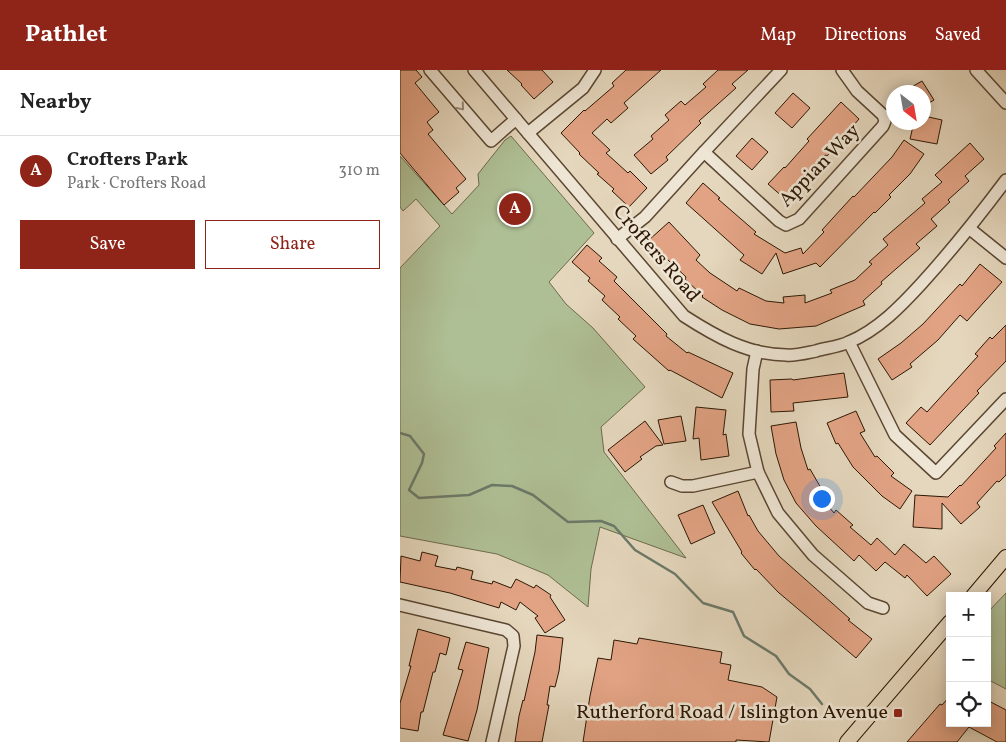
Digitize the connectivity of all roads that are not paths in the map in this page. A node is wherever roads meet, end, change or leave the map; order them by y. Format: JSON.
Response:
{"nodes":[{"id":1,"x":430,"y":70,"type":"edge"},
{"id":2,"x":474,"y":70,"type":"edge"},
{"id":3,"x":595,"y":70,"type":"edge"},
{"id":4,"x":781,"y":70,"type":"edge"},
{"id":5,"x":842,"y":70,"type":"edge"},
{"id":6,"x":976,"y":70,"type":"edge"},
{"id":7,"x":1006,"y":103,"type":"edge"},
{"id":8,"x":516,"y":119,"type":"junction"},
{"id":9,"x":528,"y":133,"type":"junction"},
{"id":10,"x":704,"y":152,"type":"junction"},
{"id":11,"x":1006,"y":180,"type":"edge"},
{"id":12,"x":970,"y":228,"type":"junction"},
{"id":13,"x":617,"y":239,"type":"junction"},
{"id":14,"x":1006,"y":258,"type":"edge"},
{"id":15,"x":849,"y":342,"type":"junction"},
{"id":16,"x":756,"y":351,"type":"junction"},
{"id":17,"x":1006,"y":399,"type":"edge"},
{"id":18,"x":758,"y":472,"type":"junction"},
{"id":19,"x":670,"y":482,"type":"dead end"},
{"id":20,"x":1006,"y":557,"type":"edge"},
{"id":21,"x":975,"y":592,"type":"edge"},
{"id":22,"x":400,"y":606,"type":"edge"},
{"id":23,"x":883,"y":608,"type":"dead end"},
{"id":24,"x":946,"y":627,"type":"edge"},
{"id":25,"x":492,"y":742,"type":"edge"},
{"id":26,"x":847,"y":742,"type":"edge"}],
"edges":[{"from":1,"to":8,"type":"street","one_way":true},
{"from":2,"to":8,"type":"street","name":"Crofters Road"},
{"from":3,"to":9,"type":"street"},
{"from":4,"to":10,"type":"street"},
{"from":5,"to":10,"type":"street","name":"Appian Way"},
{"from":6,"to":7,"type":"street"},
{"from":8,"to":9,"type":"street","name":"Crofters Road"},
{"from":9,"to":13,"type":"street","name":"Crofters Road"},
{"from":10,"to":13,"type":"street"},
{"from":11,"to":12,"type":"street","name":"Crofters Road"},
{"from":12,"to":14,"type":"street"},
{"from":12,"to":15,"type":"street","name":"Crofters Road"},
{"from":13,"to":16,"type":"street","name":"Crofters Road"},
{"from":15,"to":16,"type":"street","name":"Crofters Road"},
{"from":15,"to":17,"type":"street"},
{"from":16,"to":18,"type":"street"},
{"from":18,"to":19,"type":"street"},
{"from":18,"to":23,"type":"street"},
{"from":20,"to":21,"type":"main road"},
{"from":22,"to":25,"type":"street"},
{"from":24,"to":26,"type":"main road"}]}
